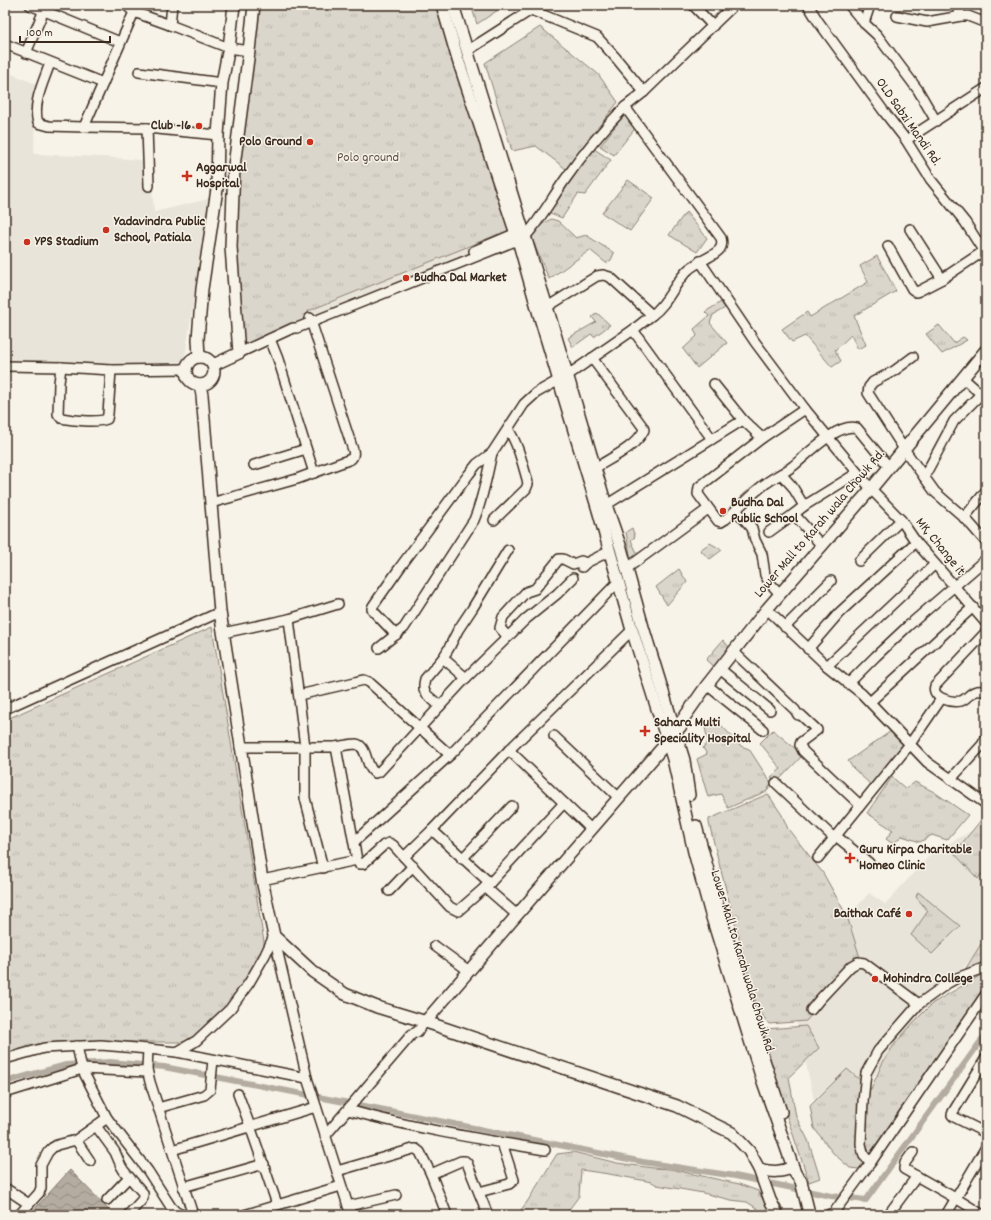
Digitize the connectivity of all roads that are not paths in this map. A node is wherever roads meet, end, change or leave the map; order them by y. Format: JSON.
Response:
{"nodes":[{"id":1,"x":30,"y":5,"type":"edge"},
{"id":2,"x":126,"y":5,"type":"edge"},
{"id":3,"x":172,"y":5,"type":"edge"},
{"id":4,"x":234,"y":5,"type":"edge"},
{"id":5,"x":254,"y":5,"type":"edge"},
{"id":6,"x":442,"y":5,"type":"edge"},
{"id":7,"x":453,"y":5,"type":"edge"},
{"id":8,"x":693,"y":5,"type":"edge"},
{"id":9,"x":734,"y":5,"type":"edge"},
{"id":10,"x":808,"y":5,"type":"edge"},
{"id":11,"x":849,"y":5,"type":"edge"},
{"id":12,"x":870,"y":5,"type":"edge"},
{"id":13,"x":957,"y":5,"type":"edge"},
{"id":14,"x":533,"y":7,"type":"edge"},
{"id":15,"x":44,"y":10,"type":"junction"},
{"id":16,"x":134,"y":12,"type":"junction"},
{"id":17,"x":897,"y":16,"type":"dead end"},
{"id":18,"x":961,"y":16,"type":"junction"},
{"id":19,"x":864,"y":23,"type":"junction"},
{"id":20,"x":986,"y":23,"type":"edge"},
{"id":21,"x":170,"y":25,"type":"junction"},
{"id":22,"x":713,"y":26,"type":"junction"},
{"id":23,"x":120,"y":42,"type":"junction"},
{"id":24,"x":5,"y":44,"type":"edge"},
{"id":25,"x":229,"y":48,"type":"junction"},
{"id":26,"x":249,"y":51,"type":"junction"},
{"id":27,"x":467,"y":51,"type":"junction"},
{"id":28,"x":26,"y":53,"type":"junction"},
{"id":29,"x":50,"y":63,"type":"junction"},
{"id":30,"x":139,"y":72,"type":"dead end"},
{"id":31,"x":103,"y":83,"type":"junction"},
{"id":32,"x":222,"y":83,"type":"junction"},
{"id":33,"x":986,"y":88,"type":"edge"},
{"id":34,"x":644,"y":92,"type":"junction"},
{"id":35,"x":625,"y":107,"type":"junction"},
{"id":36,"x":936,"y":121,"type":"junction"},
{"id":37,"x":84,"y":127,"type":"junction"},
{"id":38,"x":147,"y":128,"type":"junction"},
{"id":39,"x":218,"y":134,"type":"junction"},
{"id":40,"x":906,"y":140,"type":"junction"},
{"id":41,"x":149,"y":186,"type":"dead end"},
{"id":42,"x":910,"y":229,"type":"dead end"},
{"id":43,"x":523,"y":233,"type":"junction"},
{"id":44,"x":888,"y":246,"type":"dead end"},
{"id":45,"x":985,"y":253,"type":"edge"},
{"id":46,"x":700,"y":261,"type":"junction"},
{"id":47,"x":942,"y":279,"type":"junction"},
{"id":48,"x":547,"y":307,"type":"junction"},
{"id":49,"x":652,"y":315,"type":"junction"},
{"id":50,"x":311,"y":320,"type":"junction"},
{"id":51,"x":633,"y":330,"type":"junction"},
{"id":52,"x":270,"y":339,"type":"junction"},
{"id":53,"x":986,"y":350,"type":"edge"},
{"id":54,"x":239,"y":353,"type":"junction"},
{"id":55,"x":199,"y":357,"type":"junction"},
{"id":56,"x":912,"y":357,"type":"dead end"},
{"id":57,"x":592,"y":358,"type":"junction"},
{"id":58,"x":213,"y":365,"type":"junction"},
{"id":59,"x":5,"y":366,"type":"edge"},
{"id":60,"x":61,"y":367,"type":"junction"},
{"id":61,"x":187,"y":369,"type":"junction"},
{"id":62,"x":111,"y":370,"type":"junction"},
{"id":63,"x":565,"y":376,"type":"junction"},
{"id":64,"x":962,"y":378,"type":"junction"},
{"id":65,"x":200,"y":384,"type":"junction"},
{"id":66,"x":714,"y":384,"type":"dead end"},
{"id":67,"x":983,"y":391,"type":"edge"},
{"id":68,"x":805,"y":409,"type":"junction"},
{"id":69,"x":743,"y":420,"type":"junction"},
{"id":70,"x":508,"y":429,"type":"junction"},
{"id":71,"x":828,"y":437,"type":"junction"},
{"id":72,"x":762,"y":438,"type":"junction"},
{"id":73,"x":712,"y":439,"type":"junction"},
{"id":74,"x":306,"y":449,"type":"junction"},
{"id":75,"x":904,"y":449,"type":"junction"},
{"id":76,"x":492,"y":453,"type":"junction"},
{"id":77,"x":254,"y":465,"type":"dead end"},
{"id":78,"x":889,"y":467,"type":"junction"},
{"id":79,"x":595,"y":468,"type":"junction"},
{"id":80,"x":314,"y":473,"type":"junction"},
{"id":81,"x":857,"y":473,"type":"junction"},
{"id":82,"x":782,"y":474,"type":"junction"},
{"id":83,"x":924,"y":477,"type":"junction"},
{"id":84,"x":871,"y":489,"type":"junction"},
{"id":85,"x":986,"y":491,"type":"edge"},
{"id":86,"x":211,"y":503,"type":"junction"},
{"id":87,"x":606,"y":505,"type":"junction"},
{"id":88,"x":804,"y":506,"type":"junction"},
{"id":89,"x":708,"y":509,"type":"junction"},
{"id":90,"x":736,"y":510,"type":"junction"},
{"id":91,"x":794,"y":514,"type":"junction"},
{"id":92,"x":964,"y":518,"type":"junction"},
{"id":93,"x":494,"y":520,"type":"dead end"},
{"id":94,"x":901,"y":520,"type":"junction"},
{"id":95,"x":769,"y":532,"type":"dead end"},
{"id":96,"x":916,"y":542,"type":"junction"},
{"id":97,"x":986,"y":542,"type":"edge"},
{"id":98,"x":822,"y":546,"type":"junction"},
{"id":99,"x":508,"y":550,"type":"dead end"},
{"id":100,"x":610,"y":551,"type":"junction"},
{"id":101,"x":986,"y":559,"type":"edge"},
{"id":102,"x":859,"y":561,"type":"dead end"},
{"id":103,"x":935,"y":564,"type":"junction"},
{"id":104,"x":626,"y":569,"type":"junction"},
{"id":105,"x":573,"y":578,"type":"dead end"},
{"id":106,"x":619,"y":581,"type":"junction"},
{"id":107,"x":831,"y":581,"type":"dead end"},
{"id":108,"x":955,"y":587,"type":"junction"},
{"id":109,"x":780,"y":594,"type":"junction"},
{"id":110,"x":628,"y":597,"type":"junction"},
{"id":111,"x":338,"y":604,"type":"dead end"},
{"id":112,"x":973,"y":607,"type":"junction"},
{"id":113,"x":767,"y":610,"type":"junction"},
{"id":114,"x":220,"y":612,"type":"junction"},
{"id":115,"x":290,"y":618,"type":"junction"},
{"id":116,"x":986,"y":623,"type":"edge"},
{"id":117,"x":785,"y":627,"type":"junction"},
{"id":118,"x":632,"y":630,"type":"junction"},
{"id":119,"x":223,"y":632,"type":"junction"},
{"id":120,"x":986,"y":632,"type":"edge"},
{"id":121,"x":396,"y":635,"type":"junction"},
{"id":122,"x":508,"y":638,"type":"junction"},
{"id":123,"x":379,"y":648,"type":"dead end"},
{"id":124,"x":808,"y":649,"type":"junction"},
{"id":125,"x":734,"y":652,"type":"junction"},
{"id":126,"x":443,"y":658,"type":"junction"},
{"id":127,"x":827,"y":666,"type":"junction"},
{"id":128,"x":720,"y":669,"type":"junction"},
{"id":129,"x":466,"y":678,"type":"junction"},
{"id":130,"x":848,"y":684,"type":"junction"},
{"id":131,"x":707,"y":685,"type":"junction"},
{"id":132,"x":986,"y":692,"type":"edge"},
{"id":133,"x":299,"y":695,"type":"junction"},
{"id":134,"x":941,"y":699,"type":"junction"},
{"id":135,"x":870,"y":702,"type":"junction"},
{"id":136,"x":440,"y":706,"type":"junction"},
{"id":137,"x":5,"y":709,"type":"edge"},
{"id":138,"x":770,"y":710,"type":"dead end"},
{"id":139,"x":420,"y":727,"type":"junction"},
{"id":140,"x":763,"y":730,"type":"dead end"},
{"id":141,"x":672,"y":731,"type":"junction"},
{"id":142,"x":554,"y":736,"type":"dead end"},
{"id":143,"x":986,"y":738,"type":"edge"},
{"id":144,"x":910,"y":744,"type":"junction"},
{"id":145,"x":240,"y":747,"type":"junction"},
{"id":146,"x":305,"y":747,"type":"junction"},
{"id":147,"x":336,"y":747,"type":"junction"},
{"id":148,"x":509,"y":750,"type":"junction"},
{"id":149,"x":450,"y":755,"type":"junction"},
{"id":150,"x":951,"y":779,"type":"junction"},
{"id":151,"x":776,"y":783,"type":"dead end"},
{"id":152,"x":615,"y":794,"type":"junction"},
{"id":153,"x":564,"y":804,"type":"junction"},
{"id":154,"x":986,"y":804,"type":"edge"},
{"id":155,"x":860,"y":805,"type":"junction"},
{"id":156,"x":512,"y":806,"type":"dead end"},
{"id":157,"x":590,"y":828,"type":"junction"},
{"id":158,"x":432,"y":830,"type":"junction"},
{"id":159,"x":835,"y":837,"type":"junction"},
{"id":160,"x":354,"y":842,"type":"junction"},
{"id":161,"x":404,"y":857,"type":"junction"},
{"id":162,"x":818,"y":858,"type":"dead end"},
{"id":163,"x":462,"y":859,"type":"junction"},
{"id":164,"x":357,"y":860,"type":"junction"},
{"id":165,"x":869,"y":863,"type":"dead end"},
{"id":166,"x":413,"y":866,"type":"junction"},
{"id":167,"x":322,"y":868,"type":"junction"},
{"id":168,"x":262,"y":880,"type":"junction"},
{"id":169,"x":487,"y":885,"type":"junction"},
{"id":170,"x":708,"y":890,"type":"junction"},
{"id":171,"x":389,"y":891,"type":"dead end"},
{"id":172,"x":515,"y":913,"type":"junction"},
{"id":173,"x":274,"y":936,"type":"junction"},
{"id":174,"x":435,"y":946,"type":"dead end"},
{"id":175,"x":986,"y":968,"type":"edge"},
{"id":176,"x":467,"y":969,"type":"junction"},
{"id":177,"x":986,"y":994,"type":"edge"},
{"id":178,"x":919,"y":1004,"type":"junction"},
{"id":179,"x":811,"y":1010,"type":"dead end"},
{"id":180,"x":422,"y":1021,"type":"junction"},
{"id":181,"x":148,"y":1049,"type":"junction"},
{"id":182,"x":78,"y":1050,"type":"junction"},
{"id":183,"x":177,"y":1052,"type":"junction"},
{"id":184,"x":986,"y":1058,"type":"edge"},
{"id":185,"x":5,"y":1059,"type":"edge"},
{"id":186,"x":213,"y":1060,"type":"junction"},
{"id":187,"x":82,"y":1068,"type":"junction"},
{"id":188,"x":147,"y":1070,"type":"junction"},
{"id":189,"x":307,"y":1078,"type":"junction"},
{"id":190,"x":5,"y":1093,"type":"edge"},
{"id":191,"x":238,"y":1094,"type":"dead end"},
{"id":192,"x":316,"y":1107,"type":"junction"},
{"id":193,"x":158,"y":1108,"type":"junction"},
{"id":194,"x":348,"y":1110,"type":"junction"},
{"id":195,"x":107,"y":1118,"type":"junction"},
{"id":196,"x":96,"y":1126,"type":"junction"},
{"id":197,"x":250,"y":1126,"type":"junction"},
{"id":198,"x":986,"y":1133,"type":"edge"},
{"id":199,"x":325,"y":1136,"type":"junction"},
{"id":200,"x":76,"y":1140,"type":"junction"},
{"id":201,"x":502,"y":1143,"type":"junction"},
{"id":202,"x":986,"y":1147,"type":"edge"},
{"id":203,"x":172,"y":1150,"type":"junction"},
{"id":204,"x":545,"y":1150,"type":"dead end"},
{"id":205,"x":913,"y":1152,"type":"dead end"},
{"id":206,"x":90,"y":1161,"type":"dead end"},
{"id":207,"x":871,"y":1162,"type":"junction"},
{"id":208,"x":264,"y":1164,"type":"junction"},
{"id":209,"x":793,"y":1168,"type":"junction"},
{"id":210,"x":337,"y":1171,"type":"junction"},
{"id":211,"x":431,"y":1174,"type":"junction"},
{"id":212,"x":761,"y":1176,"type":"junction"},
{"id":213,"x":917,"y":1176,"type":"junction"},
{"id":214,"x":129,"y":1177,"type":"junction"},
{"id":215,"x":801,"y":1182,"type":"junction"},
{"id":216,"x":341,"y":1186,"type":"junction"},
{"id":217,"x":183,"y":1187,"type":"junction"},
{"id":218,"x":5,"y":1188,"type":"edge"},
{"id":219,"x":479,"y":1192,"type":"junction"},
{"id":220,"x":396,"y":1195,"type":"dead end"},
{"id":221,"x":957,"y":1199,"type":"junction"},
{"id":222,"x":107,"y":1200,"type":"dead end"},
{"id":223,"x":29,"y":1204,"type":"junction"},
{"id":224,"x":277,"y":1204,"type":"junction"},
{"id":225,"x":348,"y":1206,"type":"junction"},
{"id":226,"x":19,"y":1215,"type":"edge"},
{"id":227,"x":128,"y":1215,"type":"edge"},
{"id":228,"x":183,"y":1215,"type":"edge"},
{"id":229,"x":193,"y":1215,"type":"edge"},
{"id":230,"x":244,"y":1215,"type":"edge"},
{"id":231,"x":351,"y":1215,"type":"edge"},
{"id":232,"x":447,"y":1215,"type":"edge"},
{"id":233,"x":488,"y":1215,"type":"edge"},
{"id":234,"x":778,"y":1215,"type":"edge"},
{"id":235,"x":808,"y":1215,"type":"edge"},
{"id":236,"x":832,"y":1215,"type":"edge"},
{"id":237,"x":888,"y":1215,"type":"edge"},
{"id":238,"x":946,"y":1215,"type":"edge"},
{"id":239,"x":983,"y":1215,"type":"edge"}],
"edges":[{"from":1,"to":15,"type":"street"},
{"from":2,"to":16,"type":"street"},
{"from":3,"to":21,"type":"street"},
{"from":4,"to":25,"type":"main road"},
{"from":5,"to":26,"type":"main road"},
{"from":6,"to":43,"type":"main road"},
{"from":7,"to":27,"type":"main road"},
{"from":8,"to":22,"type":"street"},
{"from":9,"to":22,"type":"street"},
{"from":10,"to":40,"type":"street","name":"OLD Sabzi Mandi Rd."},
{"from":11,"to":19,"type":"street"},
{"from":12,"to":19,"type":"street"},
{"from":13,"to":18,"type":"street"},
{"from":14,"to":27,"type":"street"},
{"from":14,"to":34,"type":"street"},
{"from":15,"to":23,"type":"street"},
{"from":15,"to":28,"type":"street"},
{"from":16,"to":21,"type":"street"},
{"from":16,"to":23,"type":"street"},
{"from":17,"to":18,"type":"street"},
{"from":18,"to":20,"type":"street"},
{"from":19,"to":36,"type":"street"},
{"from":21,"to":25,"type":"street"},
{"from":22,"to":34,"type":"street"},
{"from":23,"to":31,"type":"street"},
{"from":24,"to":28,"type":"street"},
{"from":25,"to":26,"type":"street"},
{"from":25,"to":32,"type":"main road"},
{"from":26,"to":54,"type":"main road"},
{"from":27,"to":43,"type":"main road"},
{"from":28,"to":29,"type":"street"},
{"from":29,"to":31,"type":"street"},
{"from":29,"to":37,"type":"street"},
{"from":30,"to":32,"type":"street"},
{"from":31,"to":37,"type":"street"},
{"from":32,"to":39,"type":"main road"},
{"from":33,"to":36,"type":"street"},
{"from":34,"to":35,"type":"street"},
{"from":35,"to":43,"type":"street"},
{"from":35,"to":46,"type":"street"},
{"from":36,"to":40,"type":"street"},
{"from":37,"to":38,"type":"street"},
{"from":38,"to":39,"type":"street"},
{"from":38,"to":41,"type":"street"},
{"from":39,"to":55,"type":"main road"},
{"from":40,"to":45,"type":"street","name":"OLD Sabzi Mandi Rd."},
{"from":42,"to":47,"type":"street"},
{"from":43,"to":48,"type":"main road"},
{"from":43,"to":50,"type":"street"},
{"from":43,"to":63,"type":"main road"},
{"from":44,"to":47,"type":"street"},
{"from":45,"to":47,"type":"street"},
{"from":46,"to":49,"type":"street"},
{"from":46,"to":68,"type":"street","name":"MK, Change it"},
{"from":48,"to":49,"type":"street"},
{"from":48,"to":63,"type":"main road"},
{"from":49,"to":51,"type":"street"},
{"from":50,"to":52,"type":"street"},
{"from":50,"to":80,"type":"street"},
{"from":51,"to":57,"type":"street"},
{"from":51,"to":73,"type":"street"},
{"from":52,"to":54,"type":"street"},
{"from":52,"to":74,"type":"street"},
{"from":53,"to":64,"type":"main road","name":"Lower Mall to Karah wala Chowk Rd."},
{"from":54,"to":58,"type":"main road"},
{"from":55,"to":58,"type":"main road"},
{"from":55,"to":61,"type":"main road"},
{"from":56,"to":75,"type":"street"},
{"from":57,"to":63,"type":"street"},
{"from":57,"to":79,"type":"street"},
{"from":58,"to":65,"type":"main road"},
{"from":59,"to":60,"type":"street"},
{"from":60,"to":62,"type":"street"},
{"from":60,"to":62,"type":"street"},
{"from":61,"to":62,"type":"street"},
{"from":61,"to":65,"type":"main road"},
{"from":63,"to":70,"type":"street"},
{"from":63,"to":79,"type":"main road"},
{"from":63,"to":100,"type":"main road"},
{"from":64,"to":67,"type":"street"},
{"from":64,"to":75,"type":"main road","name":"Lower Mall to Karah wala Chowk Rd."},
{"from":65,"to":86,"type":"main road"},
{"from":66,"to":69,"type":"street"},
{"from":67,"to":83,"type":"street"},
{"from":68,"to":71,"type":"street","name":"MK, Change it"},
{"from":68,"to":72,"type":"street"},
{"from":69,"to":72,"type":"street"},
{"from":69,"to":73,"type":"street"},
{"from":70,"to":76,"type":"street"},
{"from":70,"to":93,"type":"street"},
{"from":71,"to":78,"type":"street"},
{"from":71,"to":81,"type":"street","name":"MK, Change it"},
{"from":71,"to":82,"type":"street"},
{"from":72,"to":89,"type":"street"},
{"from":73,"to":87,"type":"street"},
{"from":74,"to":77,"type":"street"},
{"from":74,"to":80,"type":"street"},
{"from":75,"to":78,"type":"main road","name":"Lower Mall to Karah wala Chowk Rd."},
{"from":75,"to":83,"type":"street"},
{"from":76,"to":121,"type":"street"},
{"from":76,"to":121,"type":"street"},
{"from":78,"to":84,"type":"main road","name":"Lower Mall to Karah wala Chowk Rd."},
{"from":79,"to":87,"type":"main road"},
{"from":80,"to":86,"type":"street"},
{"from":81,"to":84,"type":"street","name":"MK, Change it"},
{"from":81,"to":88,"type":"street"},
{"from":82,"to":88,"type":"street"},
{"from":82,"to":90,"type":"street"},
{"from":83,"to":92,"type":"street"},
{"from":84,"to":94,"type":"street","name":"MK, Change it"},
{"from":84,"to":98,"type":"main road","name":"Lower Mall to Karah wala Chowk Rd."},
{"from":85,"to":92,"type":"street"},
{"from":86,"to":114,"type":"main road"},
{"from":87,"to":104,"type":"main road"},
{"from":88,"to":91,"type":"street"},
{"from":89,"to":90,"type":"street"},
{"from":89,"to":104,"type":"street"},
{"from":90,"to":109,"type":"street"},
{"from":91,"to":95,"type":"street"},
{"from":91,"to":98,"type":"street"},
{"from":92,"to":97,"type":"street"},
{"from":94,"to":96,"type":"street","name":"MK, Change it"},
{"from":94,"to":102,"type":"street"},
{"from":96,"to":103,"type":"street","name":"MK, Change it"},
{"from":96,"to":124,"type":"street"},
{"from":98,"to":109,"type":"main road","name":"Lower Mall to Karah wala Chowk Rd."},
{"from":99,"to":126,"type":"street"},
{"from":100,"to":106,"type":"main road"},
{"from":100,"to":122,"type":"street"},
{"from":101,"to":108,"type":"street"},
{"from":103,"to":108,"type":"street","name":"MK, Change it"},
{"from":103,"to":127,"type":"street"},
{"from":104,"to":110,"type":"main road"},
{"from":105,"to":122,"type":"street"},
{"from":106,"to":110,"type":"main road"},
{"from":106,"to":149,"type":"street"},
{"from":107,"to":117,"type":"street"},
{"from":108,"to":112,"type":"street","name":"MK, Change it"},
{"from":108,"to":130,"type":"street"},
{"from":109,"to":113,"type":"main road","name":"Lower Mall to Karah wala Chowk Rd."},
{"from":110,"to":118,"type":"main road"},
{"from":110,"to":141,"type":"main road"},
{"from":111,"to":115,"type":"street"},
{"from":112,"to":116,"type":"street","name":"MK, Change it"},
{"from":112,"to":135,"type":"street"},
{"from":113,"to":117,"type":"street"},
{"from":113,"to":125,"type":"main road","name":"Lower Mall to Karah wala Chowk Rd."},
{"from":114,"to":119,"type":"main road"},
{"from":114,"to":137,"type":"street"},
{"from":115,"to":119,"type":"street"},
{"from":115,"to":133,"type":"street"},
{"from":117,"to":124,"type":"street"},
{"from":118,"to":141,"type":"main road"},
{"from":118,"to":148,"type":"street"},
{"from":119,"to":145,"type":"main road"},
{"from":120,"to":134,"type":"street"},
{"from":121,"to":123,"type":"street"},
{"from":122,"to":129,"type":"street"},
{"from":124,"to":127,"type":"street"},
{"from":125,"to":128,"type":"main road","name":"Lower Mall to Karah wala Chowk Rd."},
{"from":125,"to":155,"type":"street"},
{"from":126,"to":129,"type":"street"},
{"from":126,"to":136,"type":"street"},
{"from":127,"to":130,"type":"street"},
{"from":128,"to":131,"type":"main road","name":"Lower Mall to Karah wala Chowk Rd."},
{"from":128,"to":138,"type":"street"},
{"from":129,"to":136,"type":"street"},
{"from":130,"to":135,"type":"street"},
{"from":131,"to":140,"type":"street"},
{"from":131,"to":141,"type":"main road","name":"Lower Mall to Karah wala Chowk Rd."},
{"from":132,"to":134,"type":"street"},
{"from":133,"to":139,"type":"street"},
{"from":133,"to":146,"type":"street"},
{"from":134,"to":144,"type":"street"},
{"from":135,"to":144,"type":"street"},
{"from":136,"to":139,"type":"street"},
{"from":139,"to":147,"type":"street"},
{"from":139,"to":149,"type":"street"},
{"from":141,"to":152,"type":"main road"},
{"from":141,"to":157,"type":"main road"},
{"from":141,"to":170,"type":"main road","name":"Lower Mall to Karah wala Chowk Rd."},
{"from":142,"to":152,"type":"street"},
{"from":143,"to":150,"type":"street"},
{"from":144,"to":150,"type":"street"},
{"from":144,"to":155,"type":"street"},
{"from":145,"to":146,"type":"street"},
{"from":145,"to":168,"type":"main road"},
{"from":146,"to":147,"type":"street"},
{"from":146,"to":167,"type":"street"},
{"from":147,"to":160,"type":"street"},
{"from":148,"to":153,"type":"street"},
{"from":148,"to":158,"type":"street"},
{"from":149,"to":160,"type":"street"},
{"from":150,"to":154,"type":"street"},
{"from":151,"to":159,"type":"street"},
{"from":152,"to":157,"type":"main road"},
{"from":153,"to":157,"type":"street"},
{"from":153,"to":169,"type":"street"},
{"from":155,"to":159,"type":"street"},
{"from":156,"to":163,"type":"street"},
{"from":157,"to":172,"type":"main road"},
{"from":158,"to":161,"type":"street"},
{"from":158,"to":163,"type":"street"},
{"from":159,"to":162,"type":"street"},
{"from":159,"to":165,"type":"street"},
{"from":160,"to":164,"type":"street"},
{"from":161,"to":164,"type":"street"},
{"from":161,"to":166,"type":"street"},
{"from":163,"to":169,"type":"street"},
{"from":164,"to":167,"type":"street"},
{"from":166,"to":169,"type":"street"},
{"from":166,"to":171,"type":"street"},
{"from":167,"to":168,"type":"street"},
{"from":168,"to":173,"type":"main road"},
{"from":169,"to":172,"type":"street"},
{"from":170,"to":209,"type":"main road","name":"Lower Mall to Karah wala Chowk Rd."},
{"from":170,"to":215,"type":"main road"},
{"from":172,"to":176,"type":"main road"},
{"from":173,"to":180,"type":"main road"},
{"from":173,"to":183,"type":"street"},
{"from":173,"to":189,"type":"street"},
{"from":174,"to":176,"type":"street"},
{"from":175,"to":178,"type":"street"},
{"from":176,"to":180,"type":"main road"},
{"from":177,"to":207,"type":"street"},
{"from":178,"to":179,"type":"street"},
{"from":178,"to":207,"type":"street"},
{"from":180,"to":194,"type":"street"},
{"from":180,"to":212,"type":"main road"},
{"from":181,"to":182,"type":"street"},
{"from":181,"to":183,"type":"street"},
{"from":181,"to":188,"type":"street"},
{"from":182,"to":185,"type":"street"},
{"from":182,"to":187,"type":"street"},
{"from":183,"to":186,"type":"street"},
{"from":184,"to":198,"type":"street"},
{"from":186,"to":189,"type":"street"},
{"from":186,"to":193,"type":"street"},
{"from":187,"to":188,"type":"street"},
{"from":187,"to":190,"type":"street"},
{"from":187,"to":195,"type":"street"},
{"from":188,"to":193,"type":"street"},
{"from":189,"to":192,"type":"street"},
{"from":191,"to":197,"type":"street"},
{"from":192,"to":197,"type":"street"},
{"from":192,"to":199,"type":"street"},
{"from":193,"to":203,"type":"street"},
{"from":194,"to":199,"type":"street"},
{"from":194,"to":201,"type":"street"},
{"from":195,"to":196,"type":"street"},
{"from":195,"to":228,"type":"street"},
{"from":196,"to":200,"type":"street"},
{"from":196,"to":214,"type":"street"},
{"from":197,"to":203,"type":"street"},
{"from":197,"to":208,"type":"street"},
{"from":199,"to":210,"type":"street"},
{"from":200,"to":206,"type":"street"},
{"from":200,"to":223,"type":"street"},
{"from":201,"to":204,"type":"street"},
{"from":201,"to":219,"type":"street"},
{"from":202,"to":221,"type":"street"},
{"from":203,"to":217,"type":"street"},
{"from":205,"to":213,"type":"street"},
{"from":207,"to":236,"type":"street"},
{"from":208,"to":217,"type":"street"},
{"from":208,"to":224,"type":"street"},
{"from":209,"to":212,"type":"main road"},
{"from":209,"to":215,"type":"main road","name":"Lower Mall to Karah wala Chowk Rd."},
{"from":210,"to":211,"type":"street"},
{"from":210,"to":216,"type":"street"},
{"from":211,"to":219,"type":"street"},
{"from":211,"to":232,"type":"street"},
{"from":212,"to":234,"type":"main road"},
{"from":213,"to":221,"type":"street"},
{"from":213,"to":237,"type":"street"},
{"from":214,"to":222,"type":"street"},
{"from":214,"to":227,"type":"street"},
{"from":215,"to":235,"type":"main road","name":"Lower Mall to Karah wala Chowk Rd."},
{"from":216,"to":224,"type":"street"},
{"from":216,"to":225,"type":"street"},
{"from":217,"to":229,"type":"street"},
{"from":218,"to":223,"type":"street"},
{"from":219,"to":233,"type":"street"},
{"from":220,"to":225,"type":"street"},
{"from":221,"to":238,"type":"street"},
{"from":221,"to":239,"type":"street"},
{"from":223,"to":226,"type":"street"},
{"from":224,"to":230,"type":"street"},
{"from":225,"to":231,"type":"street"}]}
